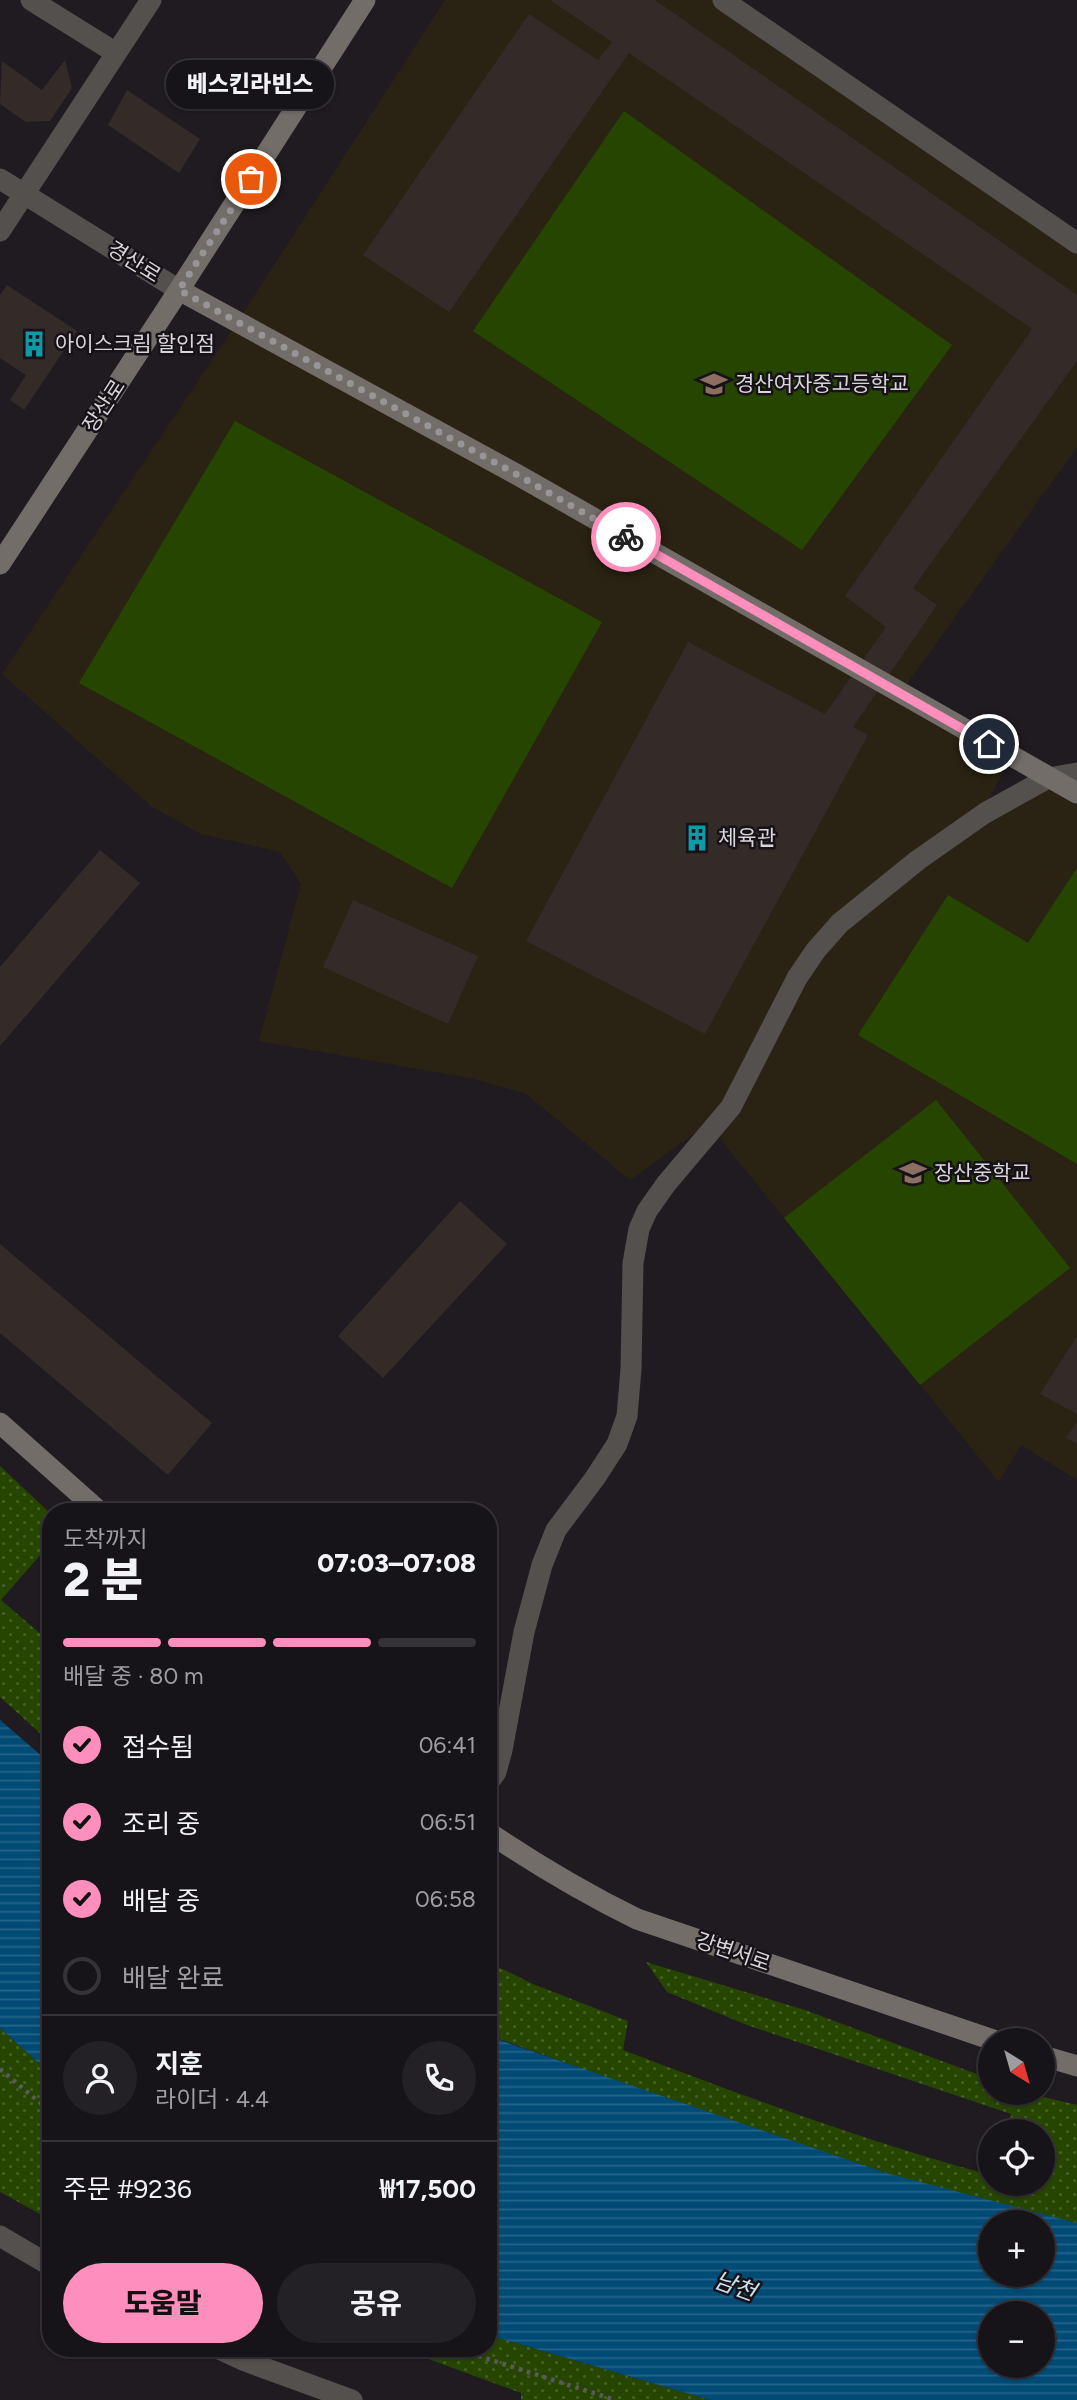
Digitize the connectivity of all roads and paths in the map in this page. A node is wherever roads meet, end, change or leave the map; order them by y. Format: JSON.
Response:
{"nodes":[{"id":1,"x":31,"y":0,"type":"edge"},
{"id":2,"x":151,"y":0,"type":"edge"},
{"id":3,"x":351,"y":0,"type":"edge"},
{"id":4,"x":365,"y":0,"type":"edge"},
{"id":5,"x":723,"y":0,"type":"edge"},
{"id":6,"x":336,"y":45,"type":"junction"},
{"id":7,"x":116,"y":54,"type":"junction"},
{"id":8,"x":0,"y":179,"type":"edge"},
{"id":9,"x":24,"y":194,"type":"junction"},
{"id":10,"x":0,"y":231,"type":"edge"},
{"id":11,"x":1077,"y":243,"type":"edge"},
{"id":12,"x":179,"y":290,"type":"junction"},
{"id":13,"x":0,"y":564,"type":"edge"},
{"id":14,"x":1077,"y":774,"type":"edge"},
{"id":15,"x":1048,"y":778,"type":"junction"},
{"id":16,"x":1077,"y":793,"type":"edge"},
{"id":17,"x":0,"y":1423,"type":"edge"},
{"id":18,"x":90,"y":1503,"type":"edge"},
{"id":19,"x":497,"y":1768,"type":"edge"},
{"id":20,"x":497,"y":1838,"type":"edge"},
{"id":21,"x":978,"y":2035,"type":"edge"},
{"id":22,"x":1055,"y":2060,"type":"edge"},
{"id":23,"x":1077,"y":2066,"type":"edge"},
{"id":24,"x":0,"y":2069,"type":"edge"},
{"id":25,"x":42,"y":2104,"type":"edge"},
{"id":26,"x":0,"y":2236,"type":"edge"},
{"id":27,"x":42,"y":2261,"type":"edge"},
{"id":28,"x":236,"y":2357,"type":"edge"},
{"id":29,"x":482,"y":2357,"type":"edge"},
{"id":30,"x":352,"y":2400,"type":"edge"},
{"id":31,"x":615,"y":2400,"type":"edge"}],
"edges":[{"from":1,"to":7,"type":"street"},
{"from":2,"to":7,"type":"street"},
{"from":3,"to":6,"type":"street"},
{"from":4,"to":6,"type":"street","name":"장산로"},
{"from":5,"to":11,"type":"street"},
{"from":6,"to":12,"type":"street","name":"장산로"},
{"from":7,"to":9,"type":"street"},
{"from":8,"to":9,"type":"street","name":"경산로"},
{"from":9,"to":10,"type":"street"},
{"from":9,"to":12,"type":"street","name":"경산로"},
{"from":12,"to":13,"type":"street","name":"장산로"},
{"from":12,"to":15,"type":"street","name":"경산로"},
{"from":14,"to":15,"type":"street"},
{"from":15,"to":16,"type":"street","name":"경산로"},
{"from":15,"to":19,"type":"street"},
{"from":17,"to":18,"type":"street"},
{"from":20,"to":21,"type":"street","name":"강변서로"},
{"from":22,"to":23,"type":"street"},
{"from":24,"to":25,"type":"path"},
{"from":26,"to":27,"type":"street"},
{"from":28,"to":30,"type":"street"},
{"from":29,"to":31,"type":"path"}]}
